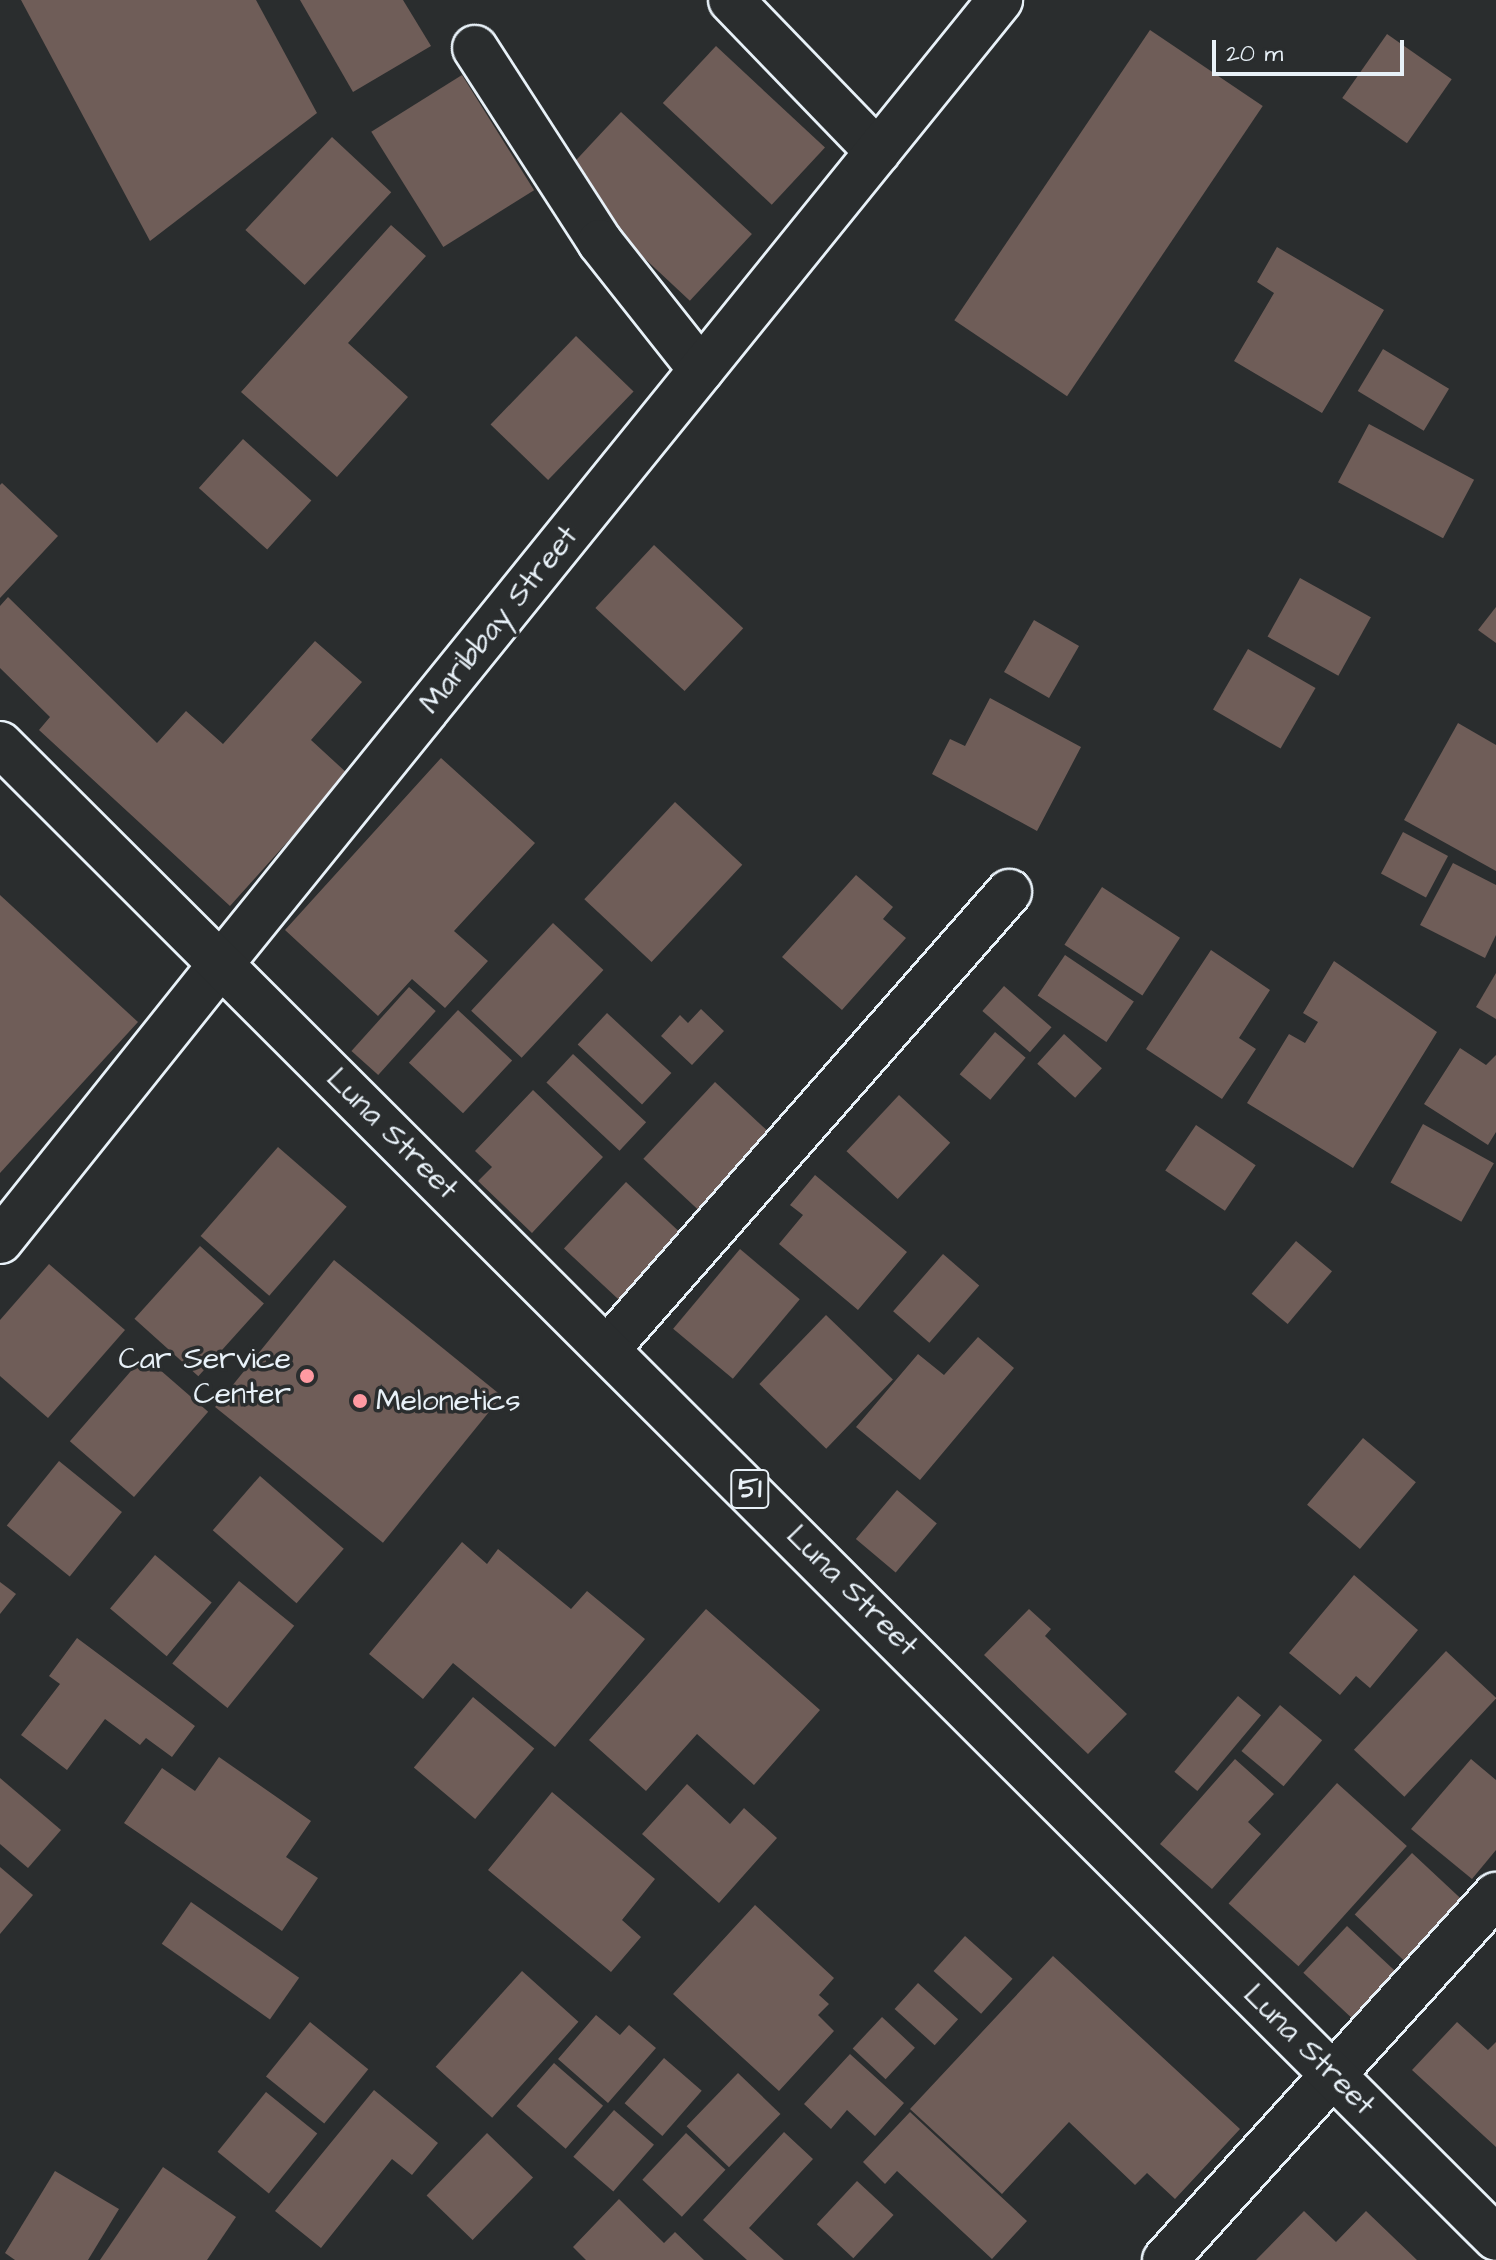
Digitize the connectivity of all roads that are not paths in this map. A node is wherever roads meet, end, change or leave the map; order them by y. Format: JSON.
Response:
{"nodes":[{"id":1,"x":731,"y":0,"type":"edge"},
{"id":2,"x":1000,"y":0,"type":"edge"},
{"id":3,"x":475,"y":48,"type":"dead end"},
{"id":4,"x":878,"y":152,"type":"junction"},
{"id":5,"x":701,"y":370,"type":"junction"},
{"id":6,"x":0,"y":744,"type":"edge"},
{"id":7,"x":1009,"y":892,"type":"dead end"},
{"id":8,"x":220,"y":965,"type":"junction"},
{"id":9,"x":0,"y":1241,"type":"edge"},
{"id":10,"x":609,"y":1347,"type":"junction"},
{"id":11,"x":1496,"y":1895,"type":"edge"},
{"id":12,"x":1334,"y":2074,"type":"junction"},
{"id":13,"x":1496,"y":2238,"type":"edge"},
{"id":14,"x":1165,"y":2260,"type":"edge"}],
"edges":[{"from":1,"to":4,"type":"street"},
{"from":2,"to":4,"type":"street","name":"Maribbay Street"},
{"from":3,"to":5,"type":"street"},
{"from":4,"to":5,"type":"street","name":"Maribbay Street"},
{"from":5,"to":8,"type":"street","name":"Maribbay Street"},
{"from":6,"to":8,"type":"street","name":"Luna Street","number":"51"},
{"from":7,"to":10,"type":"street"},
{"from":8,"to":9,"type":"street","name":"Maribbay Street"},
{"from":8,"to":10,"type":"street","name":"Luna Street","number":"51"},
{"from":10,"to":12,"type":"street","name":"Luna Street","number":"51"},
{"from":11,"to":12,"type":"street"},
{"from":12,"to":13,"type":"street","name":"Luna Street","number":"51"},
{"from":12,"to":14,"type":"street"}]}
